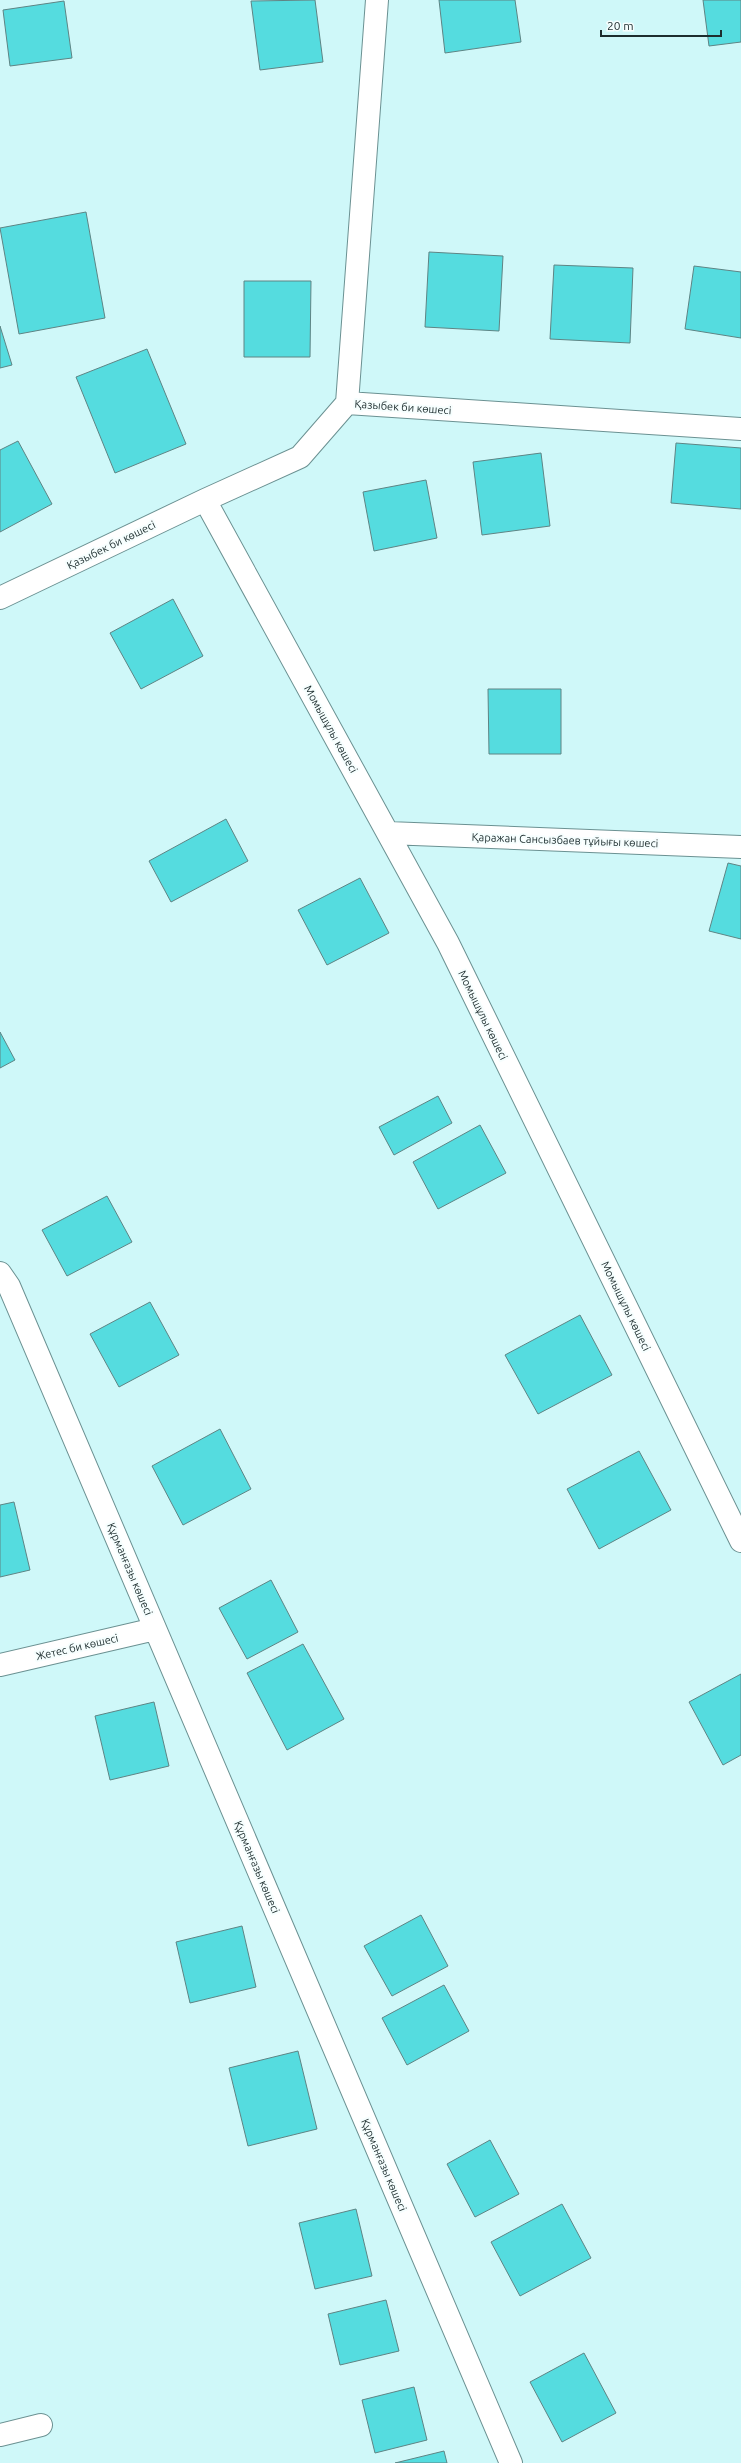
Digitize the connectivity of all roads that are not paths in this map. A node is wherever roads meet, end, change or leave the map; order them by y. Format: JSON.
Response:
{"nodes":[{"id":1,"x":377,"y":0,"type":"edge"},
{"id":2,"x":347,"y":403,"type":"junction"},
{"id":3,"x":741,"y":429,"type":"edge"},
{"id":4,"x":205,"y":500,"type":"junction"},
{"id":5,"x":0,"y":598,"type":"edge"},
{"id":6,"x":388,"y":834,"type":"junction"},
{"id":7,"x":741,"y":848,"type":"edge"},
{"id":8,"x":0,"y":1273,"type":"edge"},
{"id":9,"x":732,"y":1507,"type":"edge"},
{"id":10,"x":741,"y":1541,"type":"edge"},
{"id":11,"x":155,"y":1629,"type":"junction"},
{"id":12,"x":0,"y":1665,"type":"edge"},
{"id":13,"x":41,"y":2425,"type":"dead end"},
{"id":14,"x":0,"y":2435,"type":"edge"},
{"id":15,"x":511,"y":2463,"type":"edge"}],
"edges":[{"from":1,"to":2,"type":"street"},
{"from":2,"to":3,"type":"street","name":"Қазыбек би көшесі"},
{"from":2,"to":4,"type":"street","name":"Қазыбек би көшесі"},
{"from":4,"to":5,"type":"street","name":"Қазыбек би көшесі"},
{"from":4,"to":6,"type":"street","name":"Момышұлы көшесі"},
{"from":6,"to":7,"type":"street","name":"Қаражан Сансызбаев тұйығы көшесі"},
{"from":6,"to":9,"type":"street","name":"Момышұлы көшесі"},
{"from":8,"to":11,"type":"street","name":"Құрманғазы көшесі"},
{"from":9,"to":10,"type":"street","name":"Момышұлы көшесі"},
{"from":11,"to":12,"type":"street","name":"Жетес би көшесі"},
{"from":11,"to":15,"type":"street","name":"Құрманғазы көшесі"},
{"from":13,"to":14,"type":"street"}]}
